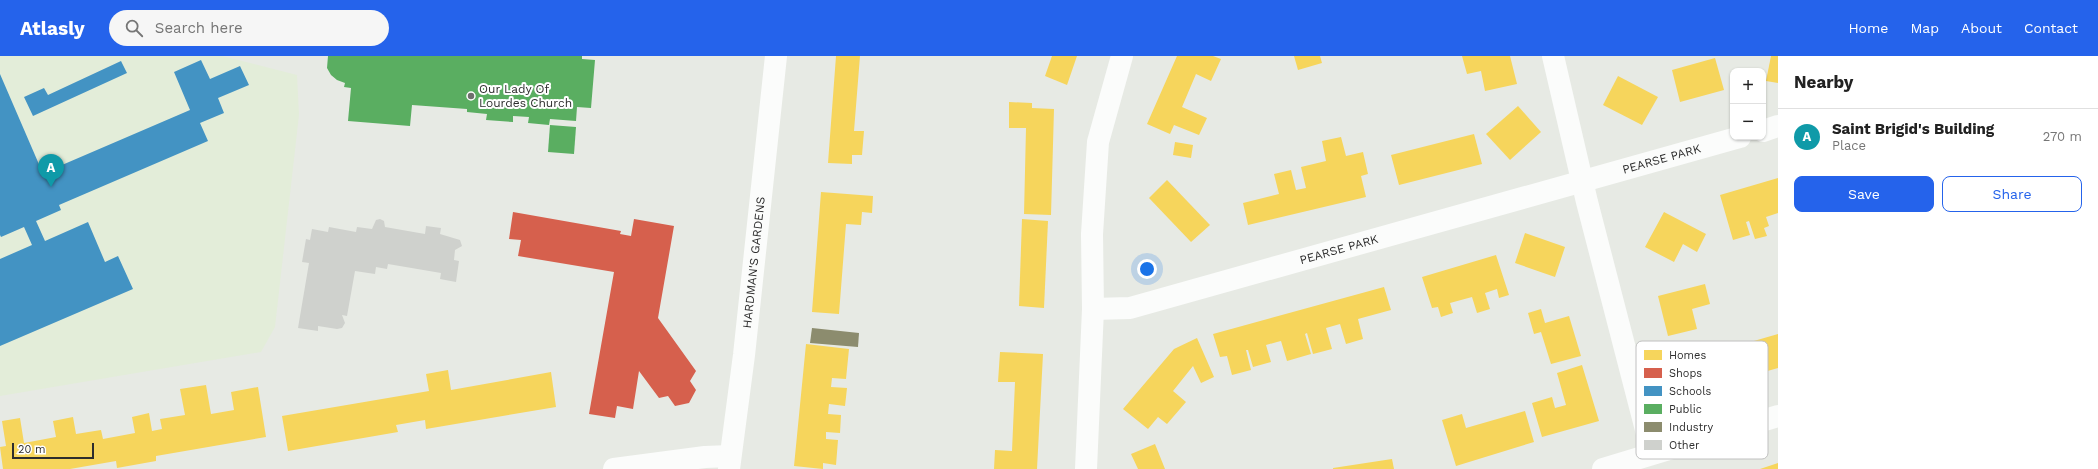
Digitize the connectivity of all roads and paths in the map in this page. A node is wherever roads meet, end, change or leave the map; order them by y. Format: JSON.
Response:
{"nodes":[{"id":1,"x":776,"y":56,"type":"edge"},
{"id":2,"x":1122,"y":56,"type":"edge"},
{"id":3,"x":1553,"y":56,"type":"edge"},
{"id":4,"x":1778,"y":126,"type":"edge"},
{"id":5,"x":1766,"y":129,"type":"edge"},
{"id":6,"x":1730,"y":140,"type":"edge"},
{"id":7,"x":1584,"y":180,"type":"junction"},
{"id":8,"x":1093,"y":309,"type":"junction"},
{"id":9,"x":1636,"y":391,"type":"edge"},
{"id":10,"x":1778,"y":416,"type":"edge"},
{"id":11,"x":1768,"y":419,"type":"edge"},
{"id":12,"x":1636,"y":458,"type":"edge"},
{"id":13,"x":730,"y":463,"type":"edge"},
{"id":14,"x":614,"y":469,"type":"edge"},
{"id":15,"x":1086,"y":469,"type":"edge"},
{"id":16,"x":1603,"y":469,"type":"edge"}],
"edges":[{"from":1,"to":13,"type":"street","name":"HARDMAN'S GARDENS"},
{"from":2,"to":8,"type":"street"},
{"from":3,"to":7,"type":"street"},
{"from":4,"to":5,"type":"street"},
{"from":6,"to":7,"type":"street","name":"PEARSE PARK"},
{"from":7,"to":8,"type":"street","name":"PEARSE PARK"},
{"from":7,"to":9,"type":"street"},
{"from":8,"to":15,"type":"street"},
{"from":10,"to":11,"type":"street"},
{"from":12,"to":16,"type":"street"},
{"from":13,"to":14,"type":"street"}]}
